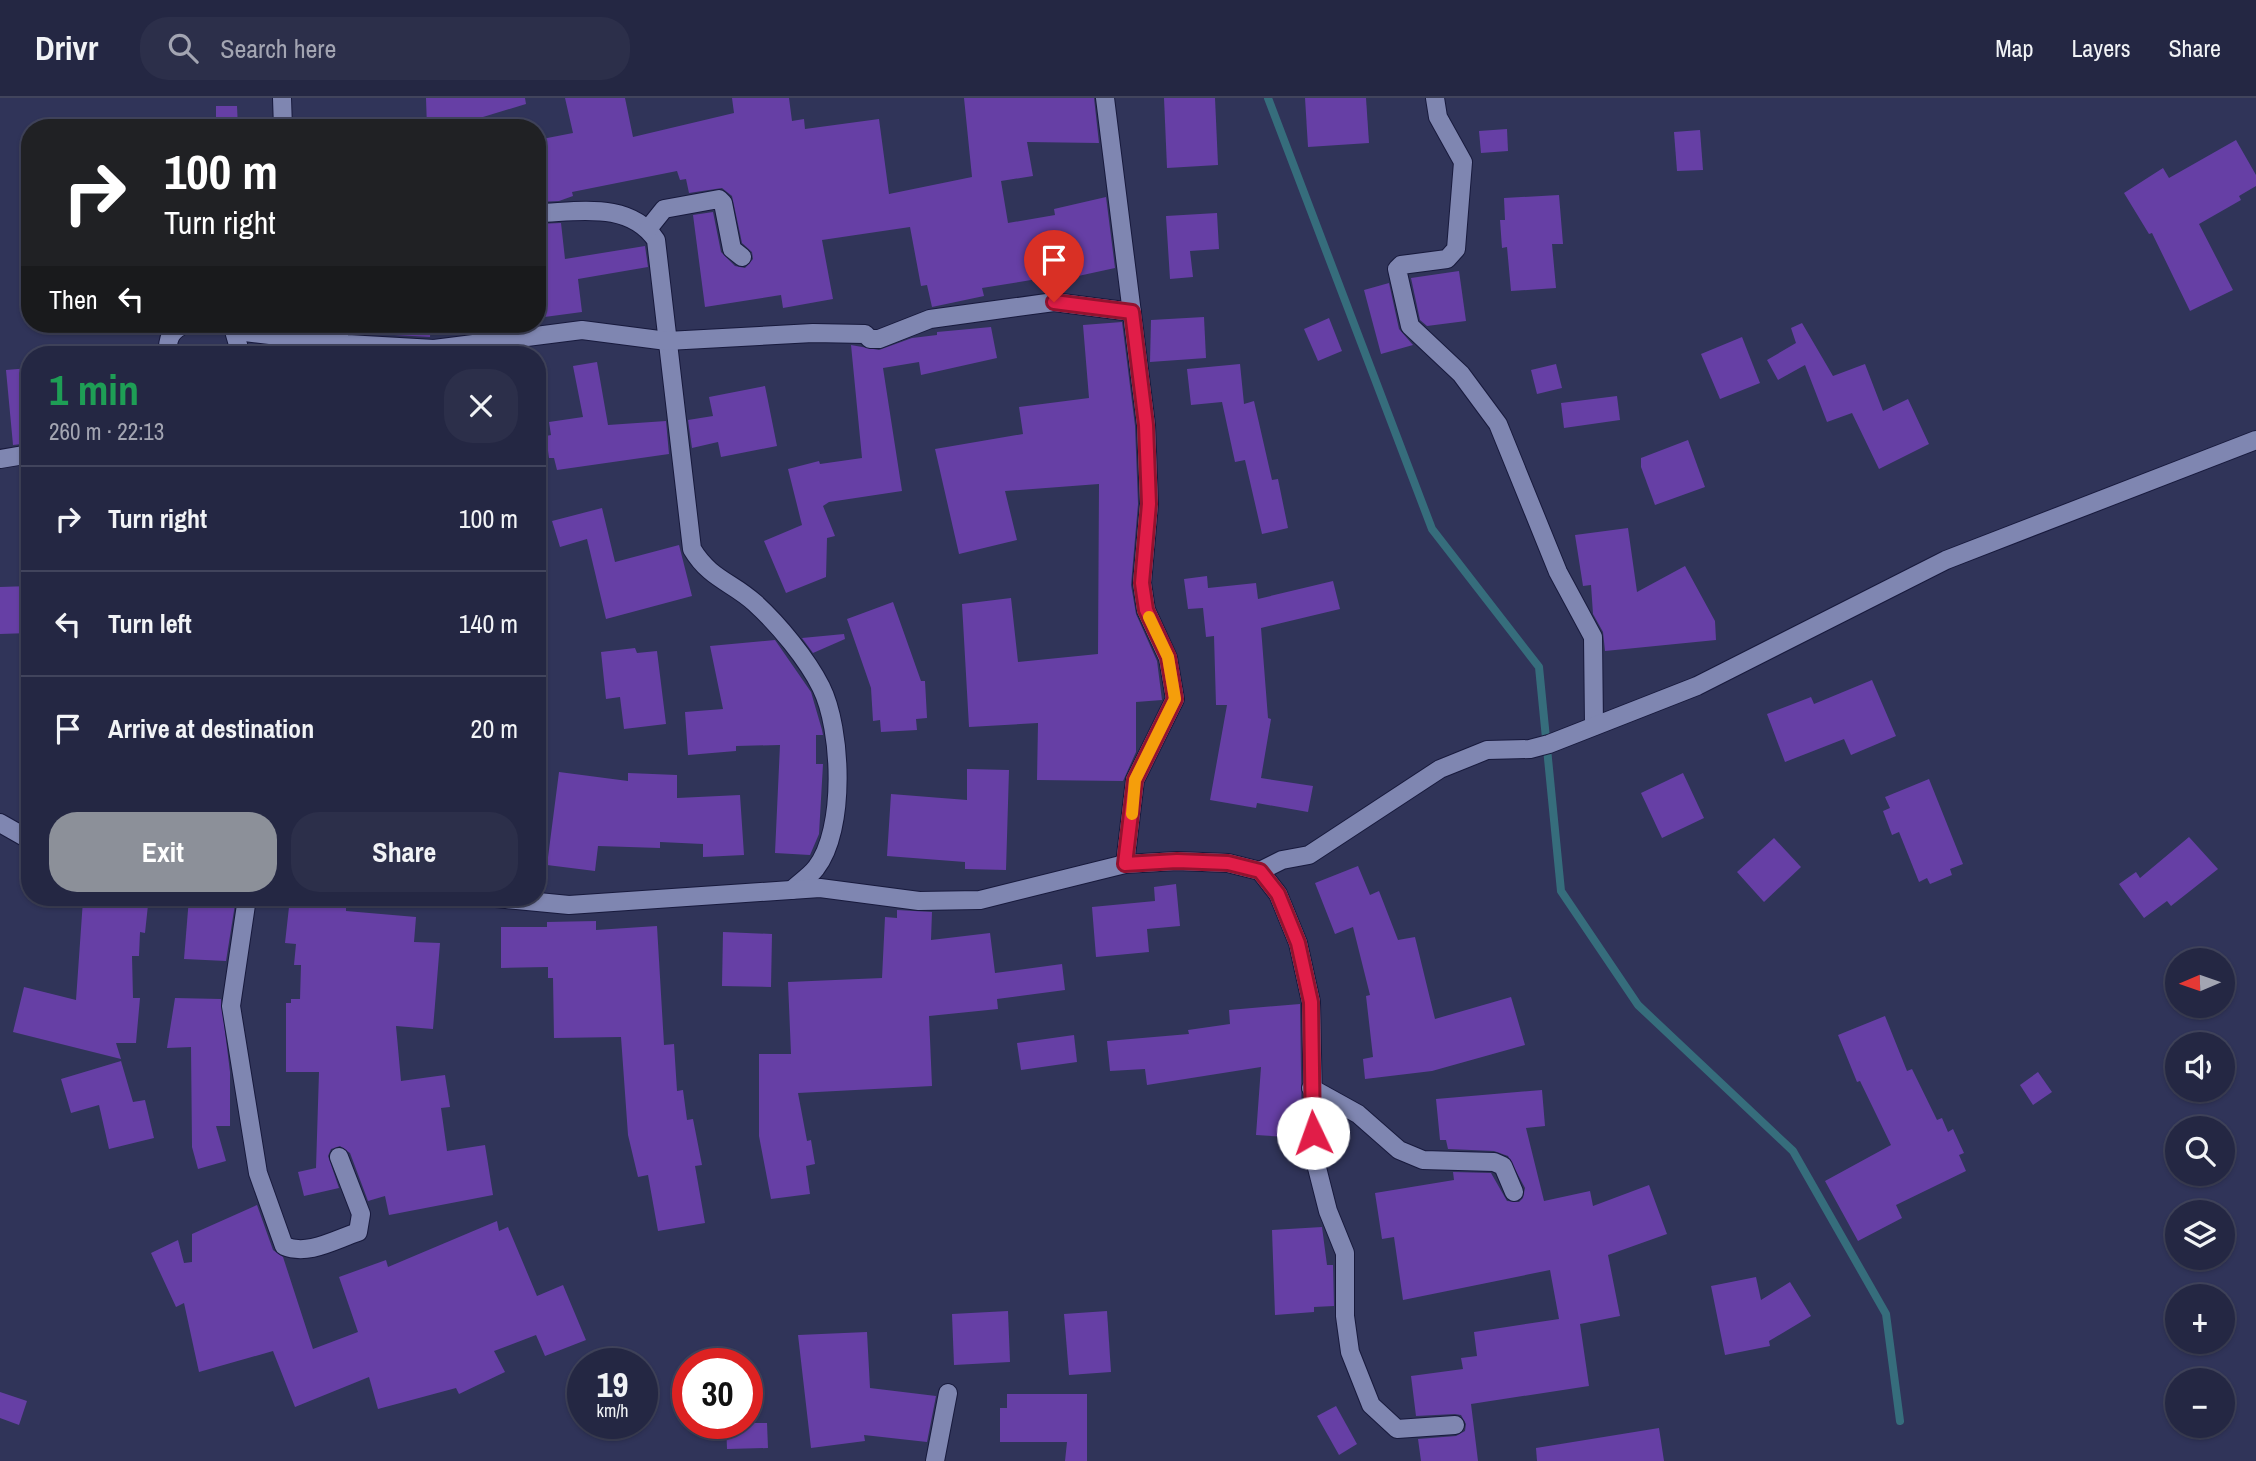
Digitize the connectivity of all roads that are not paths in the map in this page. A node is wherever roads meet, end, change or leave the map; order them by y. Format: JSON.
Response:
{"nodes":[{"id":1,"x":282,"y":98,"type":"edge"},
{"id":2,"x":1105,"y":98,"type":"edge"},
{"id":3,"x":1435,"y":98,"type":"edge"},
{"id":4,"x":283,"y":119,"type":"edge"},
{"id":5,"x":546,"y":213,"type":"edge"},
{"id":6,"x":648,"y":229,"type":"junction"},
{"id":7,"x":742,"y":257,"type":"dead end"},
{"id":8,"x":1132,"y":312,"type":"junction"},
{"id":9,"x":274,"y":333,"type":"edge"},
{"id":10,"x":667,"y":341,"type":"junction"},
{"id":11,"x":381,"y":346,"type":"edge"},
{"id":12,"x":457,"y":346,"type":"edge"},
{"id":13,"x":2256,"y":440,"type":"edge"},
{"id":14,"x":21,"y":456,"type":"edge"},
{"id":15,"x":0,"y":459,"type":"edge"},
{"id":16,"x":1594,"y":726,"type":"junction"},
{"id":17,"x":0,"y":823,"type":"edge"},
{"id":18,"x":21,"y":835,"type":"edge"},
{"id":19,"x":1125,"y":864,"type":"junction"},
{"id":20,"x":1260,"y":871,"type":"junction"},
{"id":21,"x":792,"y":890,"type":"junction"},
{"id":22,"x":546,"y":903,"type":"edge"},
{"id":23,"x":246,"y":906,"type":"edge"},
{"id":24,"x":1311,"y":1088,"type":"junction"},
{"id":25,"x":339,"y":1157,"type":"dead end"},
{"id":26,"x":1514,"y":1192,"type":"dead end"},
{"id":27,"x":948,"y":1393,"type":"dead end"},
{"id":28,"x":1455,"y":1425,"type":"dead end"},
{"id":29,"x":935,"y":1461,"type":"edge"}],
"edges":[{"from":1,"to":4,"type":"street"},
{"from":2,"to":8,"type":"street"},
{"from":3,"to":16,"type":"street"},
{"from":5,"to":6,"type":"street"},
{"from":6,"to":7,"type":"street"},
{"from":6,"to":10,"type":"street"},
{"from":8,"to":10,"type":"street"},
{"from":8,"to":19,"type":"street"},
{"from":9,"to":11,"type":"street"},
{"from":10,"to":12,"type":"street"},
{"from":10,"to":21,"type":"street"},
{"from":13,"to":16,"type":"street"},
{"from":14,"to":15,"type":"street"},
{"from":16,"to":20,"type":"street"},
{"from":17,"to":18,"type":"street"},
{"from":19,"to":20,"type":"street"},
{"from":19,"to":21,"type":"street"},
{"from":20,"to":24,"type":"street"},
{"from":21,"to":22,"type":"street"},
{"from":23,"to":25,"type":"street"},
{"from":24,"to":26,"type":"street"},
{"from":24,"to":28,"type":"street"},
{"from":27,"to":29,"type":"street"}]}
